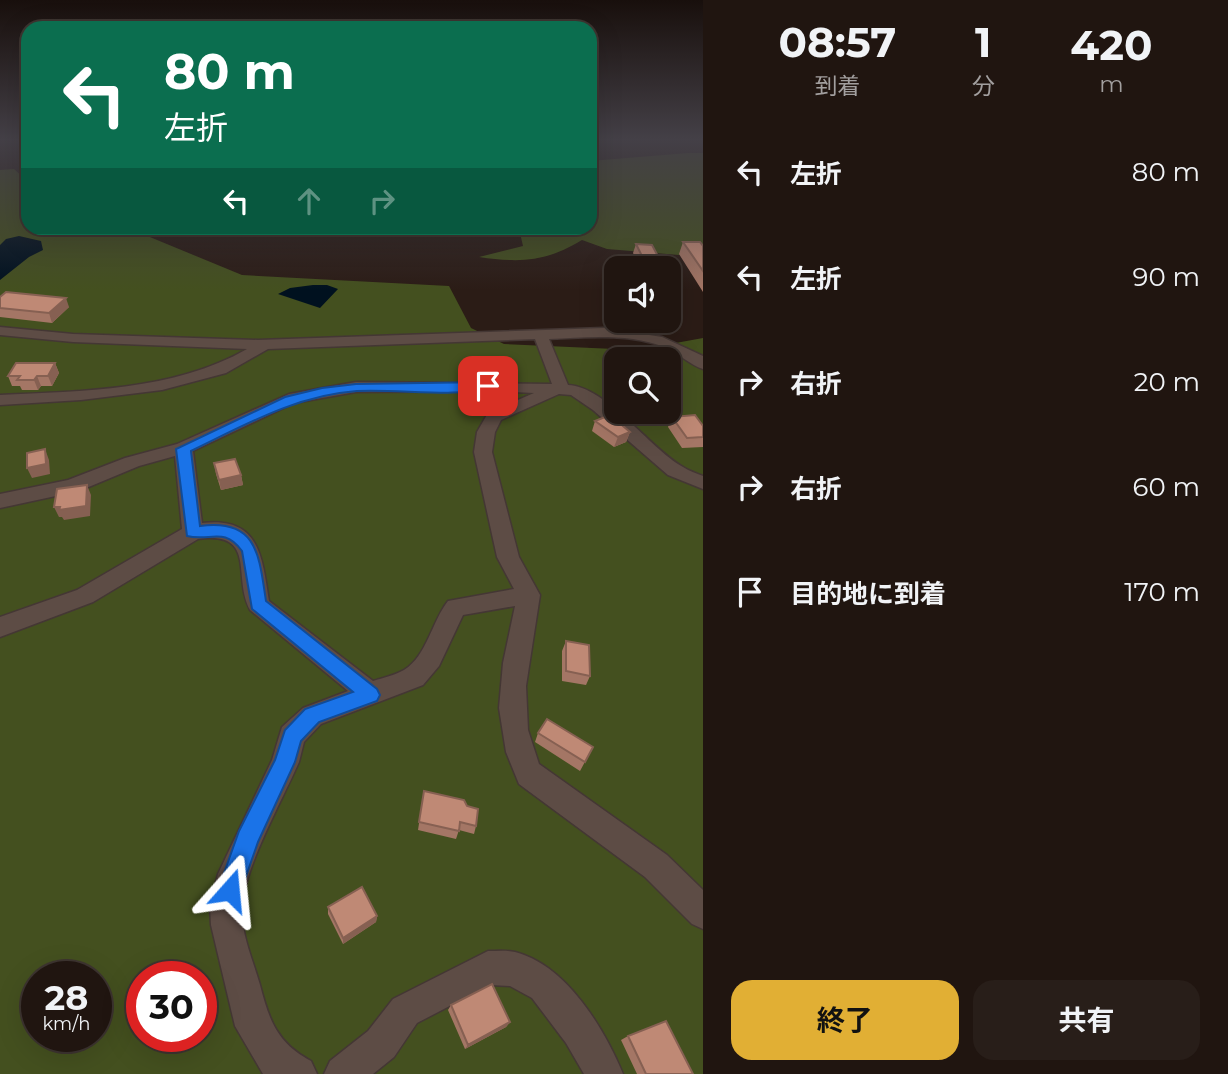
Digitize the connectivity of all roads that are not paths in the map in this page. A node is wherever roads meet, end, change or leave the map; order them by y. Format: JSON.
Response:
{"nodes":[{"id":1,"x":0,"y":331,"type":"edge"},
{"id":2,"x":540,"y":334,"type":"junction"},
{"id":3,"x":267,"y":344,"type":"junction"},
{"id":4,"x":703,"y":364,"type":"edge"},
{"id":5,"x":561,"y":387,"type":"junction"},
{"id":6,"x":0,"y":400,"type":"edge"},
{"id":7,"x":183,"y":449,"type":"junction"},
{"id":8,"x":703,"y":484,"type":"edge"},
{"id":9,"x":0,"y":501,"type":"edge"},
{"id":10,"x":193,"y":532,"type":"junction"},
{"id":11,"x":528,"y":595,"type":"junction"},
{"id":12,"x":0,"y":627,"type":"edge"},
{"id":13,"x":370,"y":695,"type":"junction"},
{"id":14,"x":703,"y":913,"type":"edge"},
{"id":15,"x":298,"y":1074,"type":"edge"},
{"id":16,"x":342,"y":1074,"type":"edge"},
{"id":17,"x":604,"y":1074,"type":"edge"}],
"edges":[{"from":1,"to":3,"type":"street"},
{"from":2,"to":3,"type":"street"},
{"from":2,"to":4,"type":"street"},
{"from":2,"to":5,"type":"street"},
{"from":3,"to":6,"type":"street"},
{"from":5,"to":7,"type":"street"},
{"from":5,"to":8,"type":"street"},
{"from":5,"to":11,"type":"street"},
{"from":7,"to":9,"type":"street"},
{"from":7,"to":10,"type":"street"},
{"from":10,"to":12,"type":"street"},
{"from":10,"to":13,"type":"street"},
{"from":11,"to":13,"type":"street"},
{"from":11,"to":14,"type":"street"},
{"from":13,"to":15,"type":"street"},
{"from":16,"to":17,"type":"street"}]}
